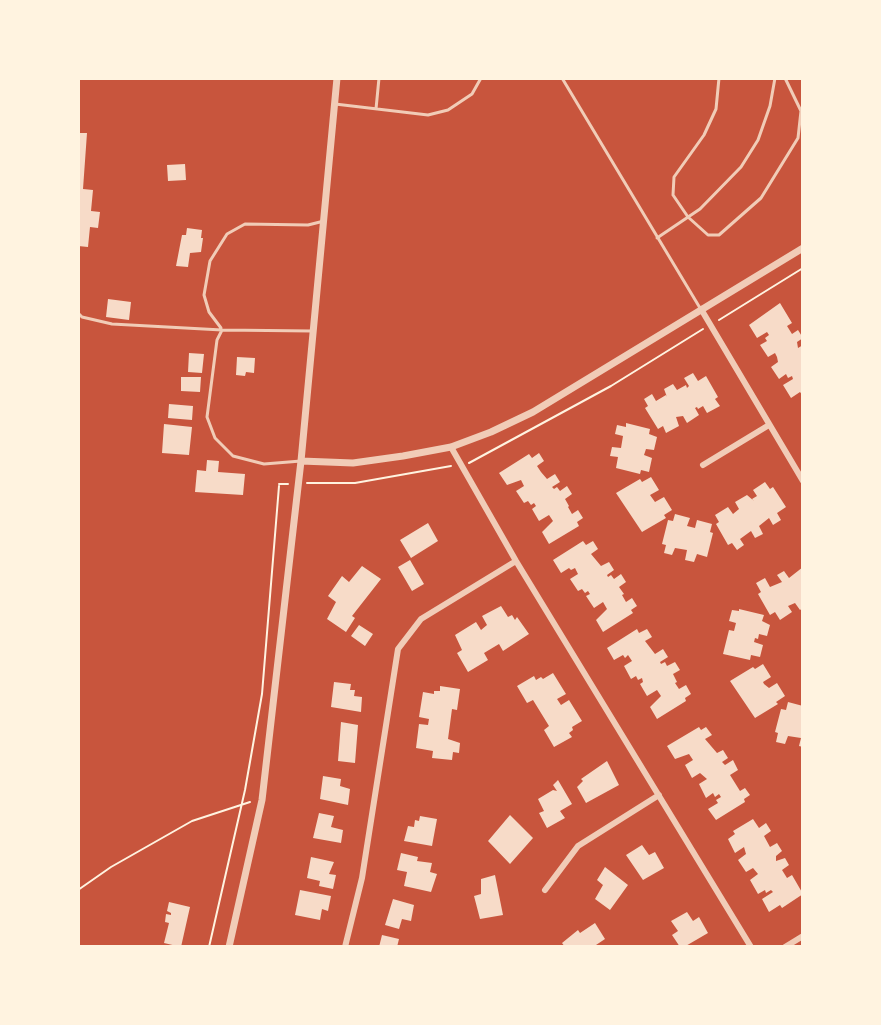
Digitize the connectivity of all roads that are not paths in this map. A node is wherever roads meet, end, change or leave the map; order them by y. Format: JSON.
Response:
{"nodes":[{"id":1,"x":337,"y":78,"type":"edge"},
{"id":2,"x":379,"y":78,"type":"edge"},
{"id":3,"x":481,"y":78,"type":"edge"},
{"id":4,"x":562,"y":78,"type":"edge"},
{"id":5,"x":719,"y":78,"type":"edge"},
{"id":6,"x":775,"y":78,"type":"edge"},
{"id":7,"x":785,"y":78,"type":"edge"},
{"id":8,"x":335,"y":104,"type":"junction"},
{"id":9,"x":376,"y":109,"type":"junction"},
{"id":10,"x":688,"y":217,"type":"junction"},
{"id":11,"x":324,"y":221,"type":"junction"},
{"id":12,"x":657,"y":238,"type":"junction"},
{"id":13,"x":803,"y":248,"type":"edge"},
{"id":14,"x":701,"y":309,"type":"junction"},
{"id":15,"x":78,"y":313,"type":"edge"},
{"id":16,"x":222,"y":330,"type":"junction"},
{"id":17,"x":313,"y":331,"type":"junction"},
{"id":18,"x":769,"y":425,"type":"junction"},
{"id":19,"x":451,"y":447,"type":"junction"},
{"id":20,"x":301,"y":461,"type":"junction"},
{"id":21,"x":703,"y":465,"type":"dead end"},
{"id":22,"x":803,"y":481,"type":"edge"},
{"id":23,"x":516,"y":561,"type":"junction"},
{"id":24,"x":659,"y":795,"type":"junction"},
{"id":25,"x":545,"y":890,"type":"dead end"},
{"id":26,"x":803,"y":936,"type":"edge"},
{"id":27,"x":229,"y":947,"type":"edge"},
{"id":28,"x":345,"y":947,"type":"edge"},
{"id":29,"x":751,"y":947,"type":"edge"},
{"id":30,"x":785,"y":947,"type":"edge"}],
"edges":[{"from":1,"to":8,"type":"street"},
{"from":2,"to":9,"type":"lane"},
{"from":3,"to":9,"type":"lane"},
{"from":4,"to":12,"type":"lane"},
{"from":5,"to":10,"type":"lane"},
{"from":6,"to":10,"type":"lane"},
{"from":7,"to":10,"type":"lane"},
{"from":8,"to":9,"type":"lane"},
{"from":8,"to":11,"type":"street"},
{"from":10,"to":12,"type":"lane"},
{"from":11,"to":16,"type":"lane"},
{"from":11,"to":17,"type":"street"},
{"from":12,"to":14,"type":"lane"},
{"from":13,"to":14,"type":"street"},
{"from":14,"to":18,"type":"street"},
{"from":14,"to":19,"type":"street"},
{"from":15,"to":16,"type":"lane"},
{"from":16,"to":17,"type":"lane"},
{"from":16,"to":20,"type":"lane"},
{"from":17,"to":20,"type":"street"},
{"from":18,"to":21,"type":"street"},
{"from":18,"to":22,"type":"street"},
{"from":19,"to":20,"type":"street"},
{"from":19,"to":23,"type":"street"},
{"from":20,"to":27,"type":"street"},
{"from":23,"to":24,"type":"street"},
{"from":23,"to":28,"type":"street"},
{"from":24,"to":25,"type":"street"},
{"from":24,"to":29,"type":"street"},
{"from":26,"to":30,"type":"street"}]}
